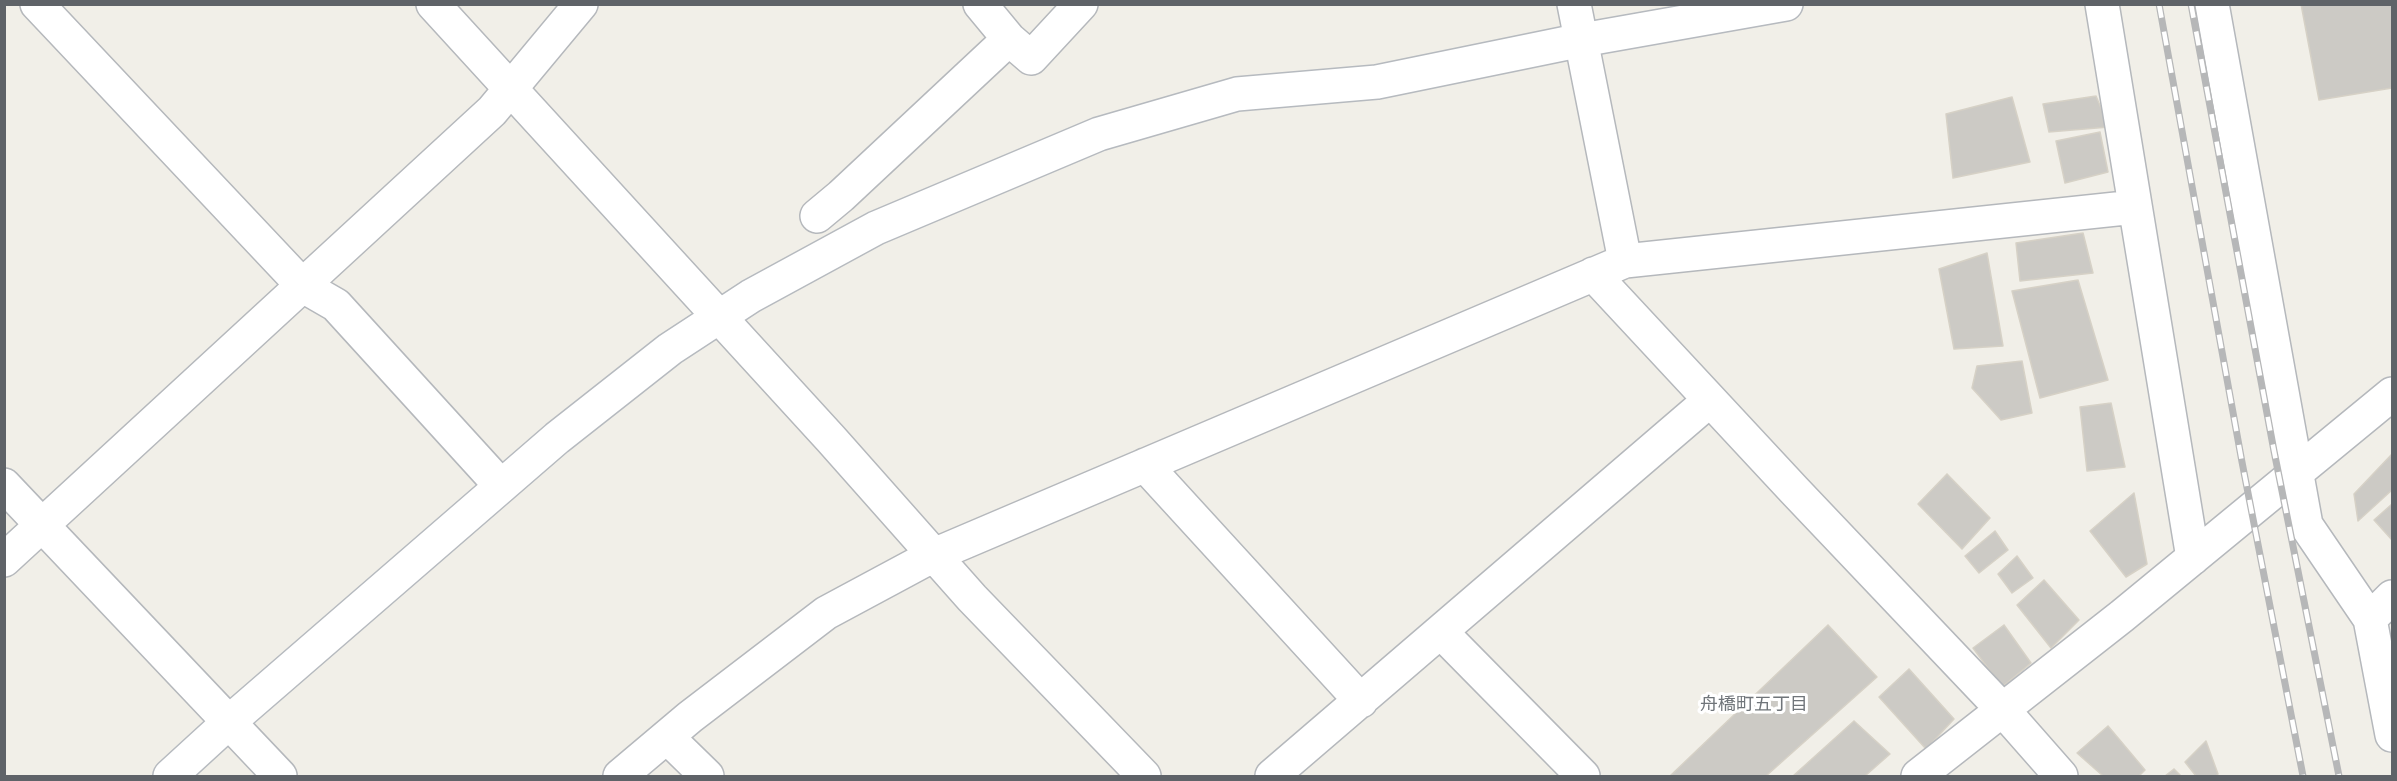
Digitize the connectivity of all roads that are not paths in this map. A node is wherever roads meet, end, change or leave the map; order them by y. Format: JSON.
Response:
{"nodes":[{"id":1,"x":37,"y":4,"type":"edge"},
{"id":2,"x":434,"y":4,"type":"edge"},
{"id":3,"x":581,"y":4,"type":"edge"},
{"id":4,"x":980,"y":4,"type":"edge"},
{"id":5,"x":1081,"y":4,"type":"edge"},
{"id":6,"x":1574,"y":4,"type":"edge"},
{"id":7,"x":1786,"y":4,"type":"edge"},
{"id":8,"x":2102,"y":4,"type":"edge"},
{"id":9,"x":2212,"y":4,"type":"edge"},
{"id":10,"x":1009,"y":39,"type":"junction"},
{"id":11,"x":1582,"y":40,"type":"junction"},
{"id":12,"x":511,"y":88,"type":"junction"},
{"id":13,"x":2135,"y":207,"type":"junction"},
{"id":14,"x":817,"y":216,"type":"dead end"},
{"id":15,"x":1625,"y":261,"type":"junction"},
{"id":16,"x":1593,"y":274,"type":"junction"},
{"id":17,"x":303,"y":286,"type":"junction"},
{"id":18,"x":719,"y":317,"type":"junction"},
{"id":19,"x":2392,"y":394,"type":"edge"},
{"id":20,"x":1710,"y":400,"type":"junction"},
{"id":21,"x":1144,"y":465,"type":"junction"},
{"id":22,"x":2295,"y":474,"type":"junction"},
{"id":23,"x":4,"y":485,"type":"edge"},
{"id":24,"x":501,"y":486,"type":"junction"},
{"id":25,"x":42,"y":526,"type":"junction"},
{"id":26,"x":934,"y":555,"type":"junction"},
{"id":27,"x":2193,"y":558,"type":"junction"},
{"id":28,"x":4,"y":560,"type":"edge"},
{"id":29,"x":2381,"y":608,"type":"edge"},
{"id":30,"x":1441,"y":632,"type":"junction"},
{"id":31,"x":1361,"y":701,"type":"junction"},
{"id":32,"x":2003,"y":710,"type":"junction"},
{"id":33,"x":229,"y":722,"type":"junction"},
{"id":34,"x":2392,"y":735,"type":"edge"},
{"id":35,"x":667,"y":737,"type":"junction"},
{"id":36,"x":170,"y":777,"type":"edge"},
{"id":37,"x":280,"y":777,"type":"edge"},
{"id":38,"x":620,"y":777,"type":"edge"},
{"id":39,"x":707,"y":777,"type":"edge"},
{"id":40,"x":1144,"y":777,"type":"edge"},
{"id":41,"x":1272,"y":777,"type":"edge"},
{"id":42,"x":1583,"y":777,"type":"edge"},
{"id":43,"x":1918,"y":777,"type":"edge"},
{"id":44,"x":2061,"y":777,"type":"edge"}],
"edges":[{"from":1,"to":17,"type":"street"},
{"from":2,"to":12,"type":"street"},
{"from":3,"to":12,"type":"street"},
{"from":4,"to":10,"type":"street"},
{"from":5,"to":10,"type":"street"},
{"from":6,"to":11,"type":"street"},
{"from":7,"to":11,"type":"street"},
{"from":8,"to":13,"type":"street"},
{"from":9,"to":22,"type":"street"},
{"from":10,"to":14,"type":"street"},
{"from":11,"to":15,"type":"street"},
{"from":11,"to":18,"type":"street"},
{"from":12,"to":17,"type":"street"},
{"from":12,"to":18,"type":"street"},
{"from":13,"to":15,"type":"street"},
{"from":13,"to":27,"type":"street"},
{"from":15,"to":16,"type":"street"},
{"from":16,"to":20,"type":"street"},
{"from":16,"to":21,"type":"street"},
{"from":17,"to":24,"type":"street"},
{"from":17,"to":25,"type":"street"},
{"from":18,"to":24,"type":"street"},
{"from":18,"to":26,"type":"street"},
{"from":19,"to":22,"type":"street"},
{"from":20,"to":30,"type":"street"},
{"from":20,"to":32,"type":"street"},
{"from":21,"to":26,"type":"street"},
{"from":21,"to":31,"type":"street"},
{"from":22,"to":27,"type":"street"},
{"from":22,"to":29,"type":"street"},
{"from":23,"to":25,"type":"street"},
{"from":24,"to":33,"type":"street"},
{"from":25,"to":28,"type":"street"},
{"from":25,"to":33,"type":"street"},
{"from":26,"to":35,"type":"street"},
{"from":26,"to":40,"type":"street"},
{"from":27,"to":32,"type":"street"},
{"from":29,"to":34,"type":"street"},
{"from":30,"to":31,"type":"street"},
{"from":30,"to":42,"type":"street"},
{"from":31,"to":41,"type":"street"},
{"from":32,"to":43,"type":"street"},
{"from":32,"to":44,"type":"street"},
{"from":33,"to":36,"type":"street"},
{"from":33,"to":37,"type":"street"},
{"from":35,"to":38,"type":"street"},
{"from":35,"to":39,"type":"street"}]}
